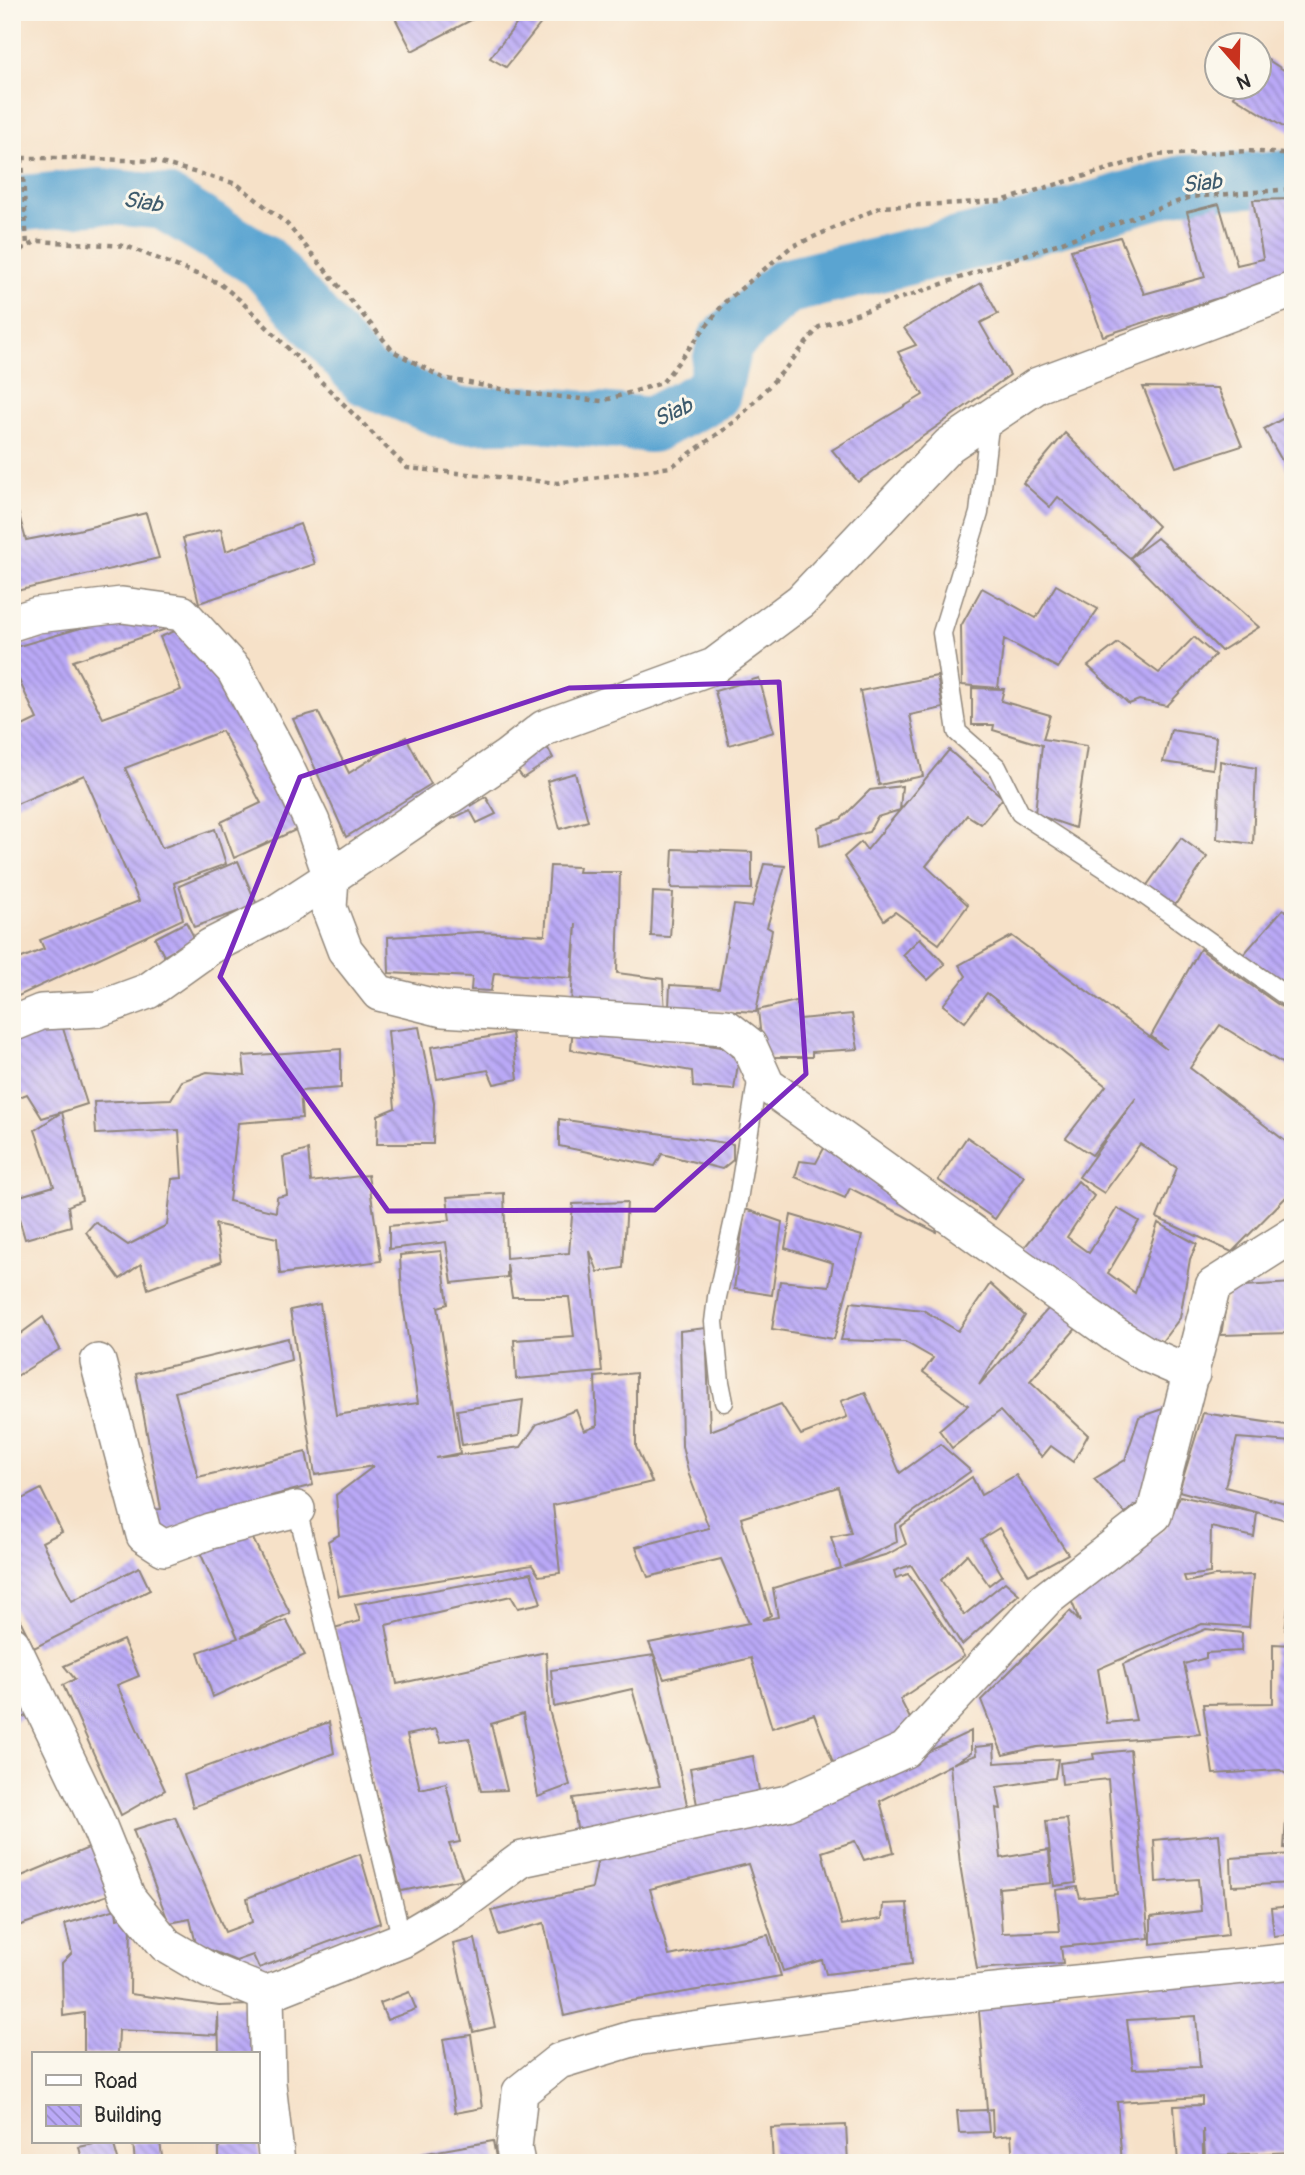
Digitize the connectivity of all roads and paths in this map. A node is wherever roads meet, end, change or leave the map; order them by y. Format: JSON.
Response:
{"nodes":[{"id":1,"x":1293,"y":155,"type":"edge"},
{"id":2,"x":22,"y":158,"type":"junction"},
{"id":3,"x":12,"y":160,"type":"edge"},
{"id":4,"x":1293,"y":189,"type":"edge"},
{"id":5,"x":27,"y":247,"type":"junction"},
{"id":6,"x":12,"y":255,"type":"edge"},
{"id":7,"x":1293,"y":290,"type":"edge"},
{"id":8,"x":990,"y":418,"type":"junction"},
{"id":9,"x":12,"y":623,"type":"edge"},
{"id":10,"x":331,"y":877,"type":"junction"},
{"id":11,"x":1293,"y":1001,"type":"edge"},
{"id":12,"x":12,"y":1024,"type":"edge"},
{"id":13,"x":759,"y":1068,"type":"junction"},
{"id":14,"x":1293,"y":1236,"type":"edge"},
{"id":15,"x":99,"y":1362,"type":"dead end"},
{"id":16,"x":1192,"y":1374,"type":"junction"},
{"id":17,"x":724,"y":1402,"type":"dead end"},
{"id":18,"x":297,"y":1509,"type":"joint"},
{"id":19,"x":12,"y":1644,"type":"edge"},
{"id":20,"x":402,"y":1940,"type":"junction"},
{"id":21,"x":1293,"y":1961,"type":"edge"},
{"id":22,"x":266,"y":1994,"type":"junction"},
{"id":23,"x":277,"y":2163,"type":"edge"},
{"id":24,"x":517,"y":2163,"type":"edge"}],
"edges":[{"from":1,"to":2,"type":"path"},
{"from":2,"to":3,"type":"path"},
{"from":2,"to":5,"type":"path"},
{"from":4,"to":5,"type":"path"},
{"from":5,"to":6,"type":"path"},
{"from":7,"to":8,"type":"street"},
{"from":8,"to":10,"type":"street"},
{"from":8,"to":11,"type":"lane"},
{"from":9,"to":10,"type":"street"},
{"from":10,"to":12,"type":"street"},
{"from":10,"to":13,"type":"street"},
{"from":13,"to":16,"type":"street"},
{"from":13,"to":17,"type":"lane"},
{"from":14,"to":16,"type":"street"},
{"from":15,"to":18,"type":"street"},
{"from":16,"to":20,"type":"street"},
{"from":18,"to":20,"type":"lane"},
{"from":19,"to":22,"type":"street"},
{"from":20,"to":22,"type":"street"},
{"from":21,"to":24,"type":"street"},
{"from":22,"to":23,"type":"street"}]}
